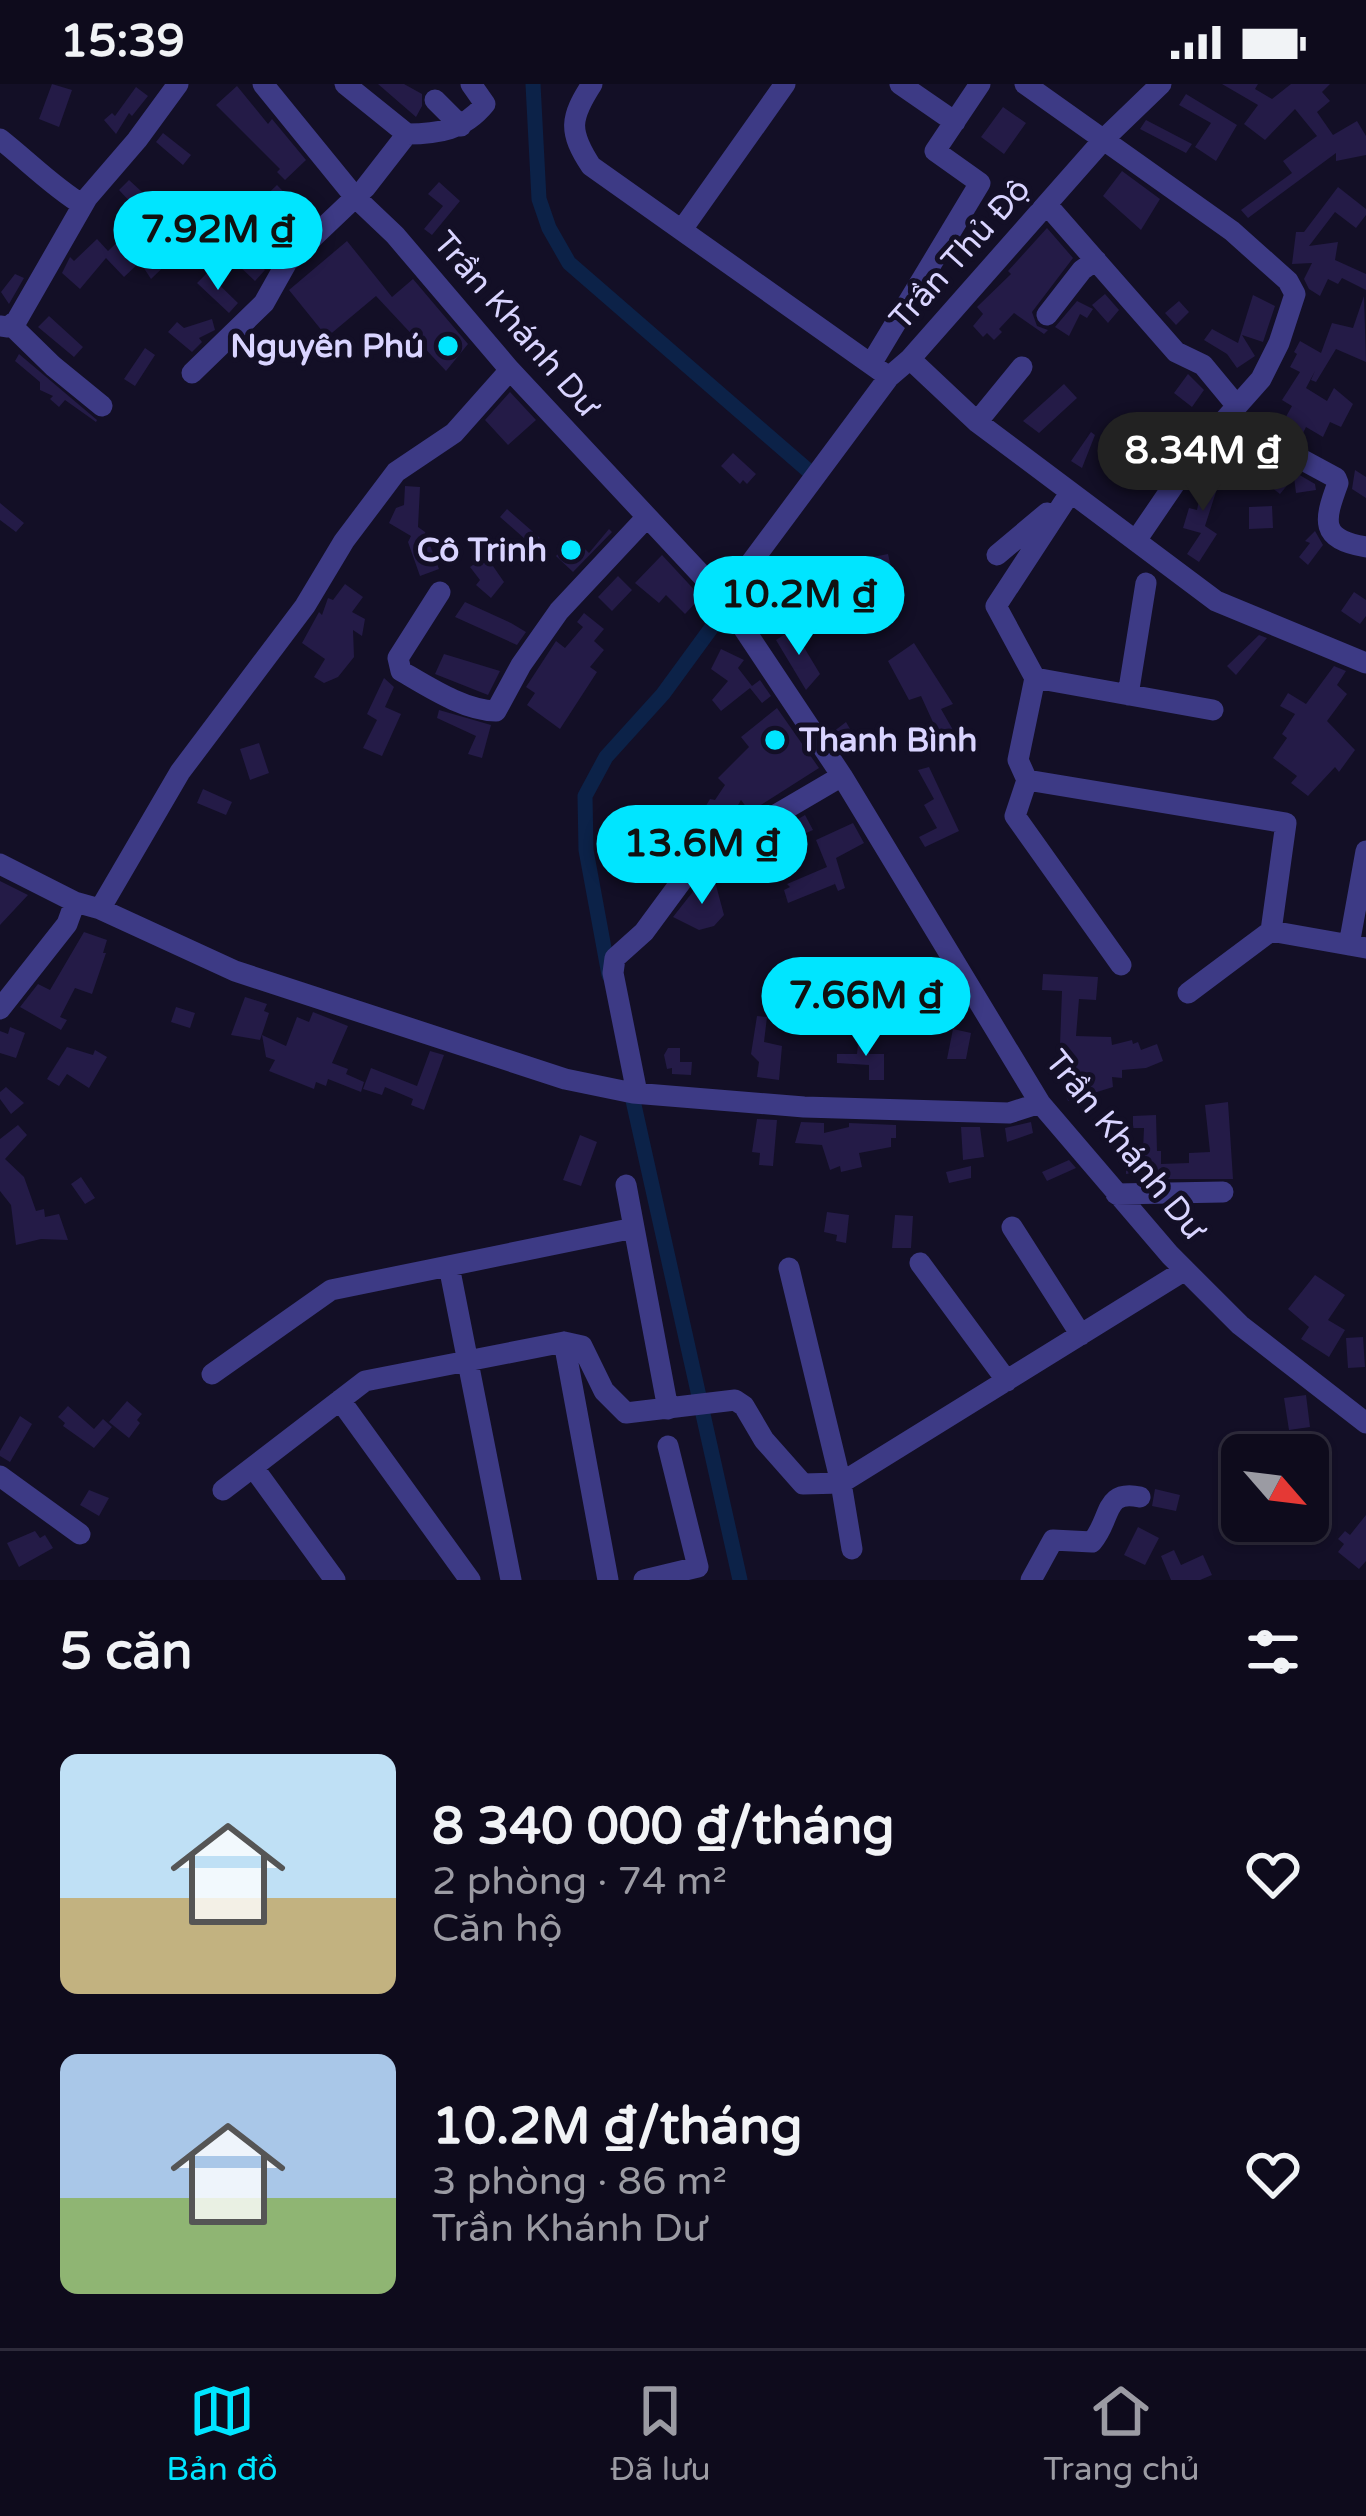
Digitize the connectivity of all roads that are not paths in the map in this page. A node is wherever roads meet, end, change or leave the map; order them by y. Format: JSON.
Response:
{"nodes":[{"id":1,"x":178,"y":84,"type":"edge"},
{"id":2,"x":263,"y":84,"type":"edge"},
{"id":3,"x":345,"y":84,"type":"edge"},
{"id":4,"x":471,"y":84,"type":"edge"},
{"id":5,"x":592,"y":84,"type":"edge"},
{"id":6,"x":785,"y":84,"type":"edge"},
{"id":7,"x":900,"y":84,"type":"edge"},
{"id":8,"x":980,"y":84,"type":"edge"},
{"id":9,"x":1025,"y":84,"type":"edge"},
{"id":10,"x":1161,"y":84,"type":"edge"},
{"id":11,"x":435,"y":100,"type":"dead end"},
{"id":12,"x":955,"y":122,"type":"junction"},
{"id":13,"x":461,"y":126,"type":"junction"},
{"id":14,"x":406,"y":134,"type":"junction"},
{"id":15,"x":1106,"y":138,"type":"junction"},
{"id":16,"x":0,"y":140,"type":"edge"},
{"id":17,"x":355,"y":196,"type":"junction"},
{"id":18,"x":83,"y":205,"type":"junction"},
{"id":19,"x":1048,"y":206,"type":"junction"},
{"id":20,"x":683,"y":228,"type":"junction"},
{"id":21,"x":1096,"y":260,"type":"junction"},
{"id":22,"x":1047,"y":315,"type":"dead end"},
{"id":23,"x":6,"y":326,"type":"edge"},
{"id":24,"x":910,"y":359,"type":"junction"},
{"id":25,"x":1022,"y":367,"type":"dead end"},
{"id":26,"x":510,"y":370,"type":"junction"},
{"id":27,"x":880,"y":370,"type":"junction"},
{"id":28,"x":192,"y":373,"type":"dead end"},
{"id":29,"x":102,"y":406,"type":"dead end"},
{"id":30,"x":1234,"y":409,"type":"junction"},
{"id":31,"x":977,"y":422,"type":"junction"},
{"id":32,"x":1070,"y":493,"type":"junction"},
{"id":33,"x":646,"y":518,"type":"junction"},
{"id":34,"x":1137,"y":539,"type":"junction"},
{"id":35,"x":1366,"y":547,"type":"edge"},
{"id":36,"x":997,"y":555,"type":"dead end"},
{"id":37,"x":1146,"y":584,"type":"dead end"},
{"id":38,"x":440,"y":592,"type":"dead end"},
{"id":39,"x":728,"y":605,"type":"junction"},
{"id":40,"x":1366,"y":663,"type":"edge"},
{"id":41,"x":1035,"y":678,"type":"junction"},
{"id":42,"x":1129,"y":694,"type":"junction"},
{"id":43,"x":1213,"y":710,"type":"dead end"},
{"id":44,"x":842,"y":776,"type":"junction"},
{"id":45,"x":1027,"y":779,"type":"junction"},
{"id":46,"x":1366,"y":851,"type":"edge"},
{"id":47,"x":0,"y":864,"type":"edge"},
{"id":48,"x":75,"y":902,"type":"junction"},
{"id":49,"x":100,"y":909,"type":"junction"},
{"id":50,"x":1271,"y":931,"type":"junction"},
{"id":51,"x":1357,"y":947,"type":"edge"},
{"id":52,"x":1121,"y":964,"type":"dead end"},
{"id":53,"x":1188,"y":993,"type":"dead end"},
{"id":54,"x":0,"y":1009,"type":"edge"},
{"id":55,"x":632,"y":1092,"type":"junction"},
{"id":56,"x":1040,"y":1103,"type":"junction"},
{"id":57,"x":626,"y":1185,"type":"dead end"},
{"id":58,"x":1223,"y":1192,"type":"dead end"},
{"id":59,"x":1115,"y":1194,"type":"junction"},
{"id":60,"x":1012,"y":1227,"type":"dead end"},
{"id":61,"x":634,"y":1228,"type":"junction"},
{"id":62,"x":920,"y":1263,"type":"dead end"},
{"id":63,"x":449,"y":1266,"type":"junction"},
{"id":64,"x":789,"y":1268,"type":"dead end"},
{"id":65,"x":1185,"y":1270,"type":"junction"},
{"id":66,"x":1081,"y":1335,"type":"junction"},
{"id":67,"x":565,"y":1342,"type":"junction"},
{"id":68,"x":469,"y":1361,"type":"junction"},
{"id":69,"x":212,"y":1374,"type":"dead end"},
{"id":70,"x":1006,"y":1381,"type":"junction"},
{"id":71,"x":340,"y":1400,"type":"junction"},
{"id":72,"x":668,"y":1409,"type":"junction"},
{"id":73,"x":1366,"y":1423,"type":"edge"},
{"id":74,"x":668,"y":1446,"type":"dead end"},
{"id":75,"x":253,"y":1467,"type":"junction"},
{"id":76,"x":0,"y":1476,"type":"edge"},
{"id":77,"x":841,"y":1483,"type":"junction"},
{"id":78,"x":223,"y":1490,"type":"dead end"},
{"id":79,"x":1140,"y":1497,"type":"dead end"},
{"id":80,"x":80,"y":1534,"type":"dead end"},
{"id":81,"x":852,"y":1549,"type":"dead end"},
{"id":82,"x":335,"y":1580,"type":"edge"},
{"id":83,"x":470,"y":1580,"type":"edge"},
{"id":84,"x":511,"y":1580,"type":"edge"},
{"id":85,"x":608,"y":1580,"type":"edge"},
{"id":86,"x":644,"y":1580,"type":"edge"},
{"id":87,"x":1031,"y":1580,"type":"edge"}],
"edges":[{"from":1,"to":18,"type":"street"},
{"from":2,"to":17,"type":"street","name":"Trần Khánh Dư"},
{"from":3,"to":14,"type":"street"},
{"from":4,"to":13,"type":"street"},
{"from":5,"to":20,"type":"street"},
{"from":6,"to":20,"type":"street"},
{"from":7,"to":12,"type":"street"},
{"from":8,"to":12,"type":"street"},
{"from":9,"to":15,"type":"street"},
{"from":10,"to":15,"type":"street","name":"Trần Thủ Độ"},
{"from":11,"to":13,"type":"street"},
{"from":12,"to":27,"type":"street"},
{"from":13,"to":14,"type":"street"},
{"from":14,"to":17,"type":"street"},
{"from":15,"to":19,"type":"street","name":"Trần Thủ Độ"},
{"from":15,"to":30,"type":"street"},
{"from":16,"to":18,"type":"street"},
{"from":17,"to":26,"type":"street","name":"Trần Khánh Dư"},
{"from":17,"to":28,"type":"street"},
{"from":18,"to":23,"type":"street"},
{"from":19,"to":21,"type":"street"},
{"from":19,"to":24,"type":"street","name":"Trần Thủ Độ"},
{"from":20,"to":27,"type":"street"},
{"from":21,"to":22,"type":"street"},
{"from":21,"to":30,"type":"street"},
{"from":23,"to":29,"type":"street"},
{"from":24,"to":27,"type":"street","name":"Trần Thủ Độ"},
{"from":24,"to":31,"type":"street"},
{"from":25,"to":31,"type":"street"},
{"from":26,"to":33,"type":"street","name":"Trần Khánh Dư"},
{"from":26,"to":49,"type":"street"},
{"from":27,"to":39,"type":"street","name":"Trần Thủ Độ"},
{"from":30,"to":34,"type":"street"},
{"from":30,"to":35,"type":"street"},
{"from":31,"to":32,"type":"street"},
{"from":32,"to":34,"type":"street"},
{"from":32,"to":36,"type":"street"},
{"from":32,"to":41,"type":"street"},
{"from":33,"to":38,"type":"street"},
{"from":33,"to":39,"type":"street","name":"Trần Khánh Dư"},
{"from":34,"to":40,"type":"street"},
{"from":37,"to":42,"type":"street"},
{"from":39,"to":44,"type":"street","name":"Trần Khánh Dư"},
{"from":41,"to":42,"type":"street"},
{"from":41,"to":45,"type":"street"},
{"from":42,"to":43,"type":"street"},
{"from":44,"to":55,"type":"street"},
{"from":44,"to":56,"type":"street","name":"Trần Khánh Dư"},
{"from":45,"to":50,"type":"street"},
{"from":45,"to":52,"type":"street"},
{"from":46,"to":51,"type":"street"},
{"from":47,"to":48,"type":"street"},
{"from":48,"to":49,"type":"street"},
{"from":48,"to":54,"type":"street"},
{"from":49,"to":55,"type":"street"},
{"from":50,"to":51,"type":"street"},
{"from":50,"to":53,"type":"street"},
{"from":55,"to":56,"type":"street"},
{"from":56,"to":59,"type":"street","name":"Trần Khánh Dư"},
{"from":57,"to":61,"type":"street"},
{"from":58,"to":59,"type":"street"},
{"from":59,"to":65,"type":"street","name":"Trần Khánh Dư"},
{"from":60,"to":66,"type":"street"},
{"from":61,"to":63,"type":"street"},
{"from":61,"to":72,"type":"street"},
{"from":62,"to":70,"type":"street"},
{"from":63,"to":68,"type":"street"},
{"from":63,"to":69,"type":"street"},
{"from":64,"to":77,"type":"street"},
{"from":65,"to":66,"type":"street"},
{"from":65,"to":73,"type":"street","name":"Trần Khánh Dư"},
{"from":66,"to":70,"type":"street"},
{"from":67,"to":68,"type":"street"},
{"from":67,"to":72,"type":"street"},
{"from":67,"to":85,"type":"street"},
{"from":68,"to":71,"type":"street"},
{"from":68,"to":84,"type":"street"},
{"from":70,"to":77,"type":"street"},
{"from":71,"to":75,"type":"street"},
{"from":71,"to":83,"type":"street"},
{"from":72,"to":77,"type":"street"},
{"from":74,"to":86,"type":"street"},
{"from":75,"to":78,"type":"street"},
{"from":75,"to":82,"type":"street"},
{"from":76,"to":80,"type":"street"},
{"from":77,"to":81,"type":"street"},
{"from":79,"to":87,"type":"street"}]}
